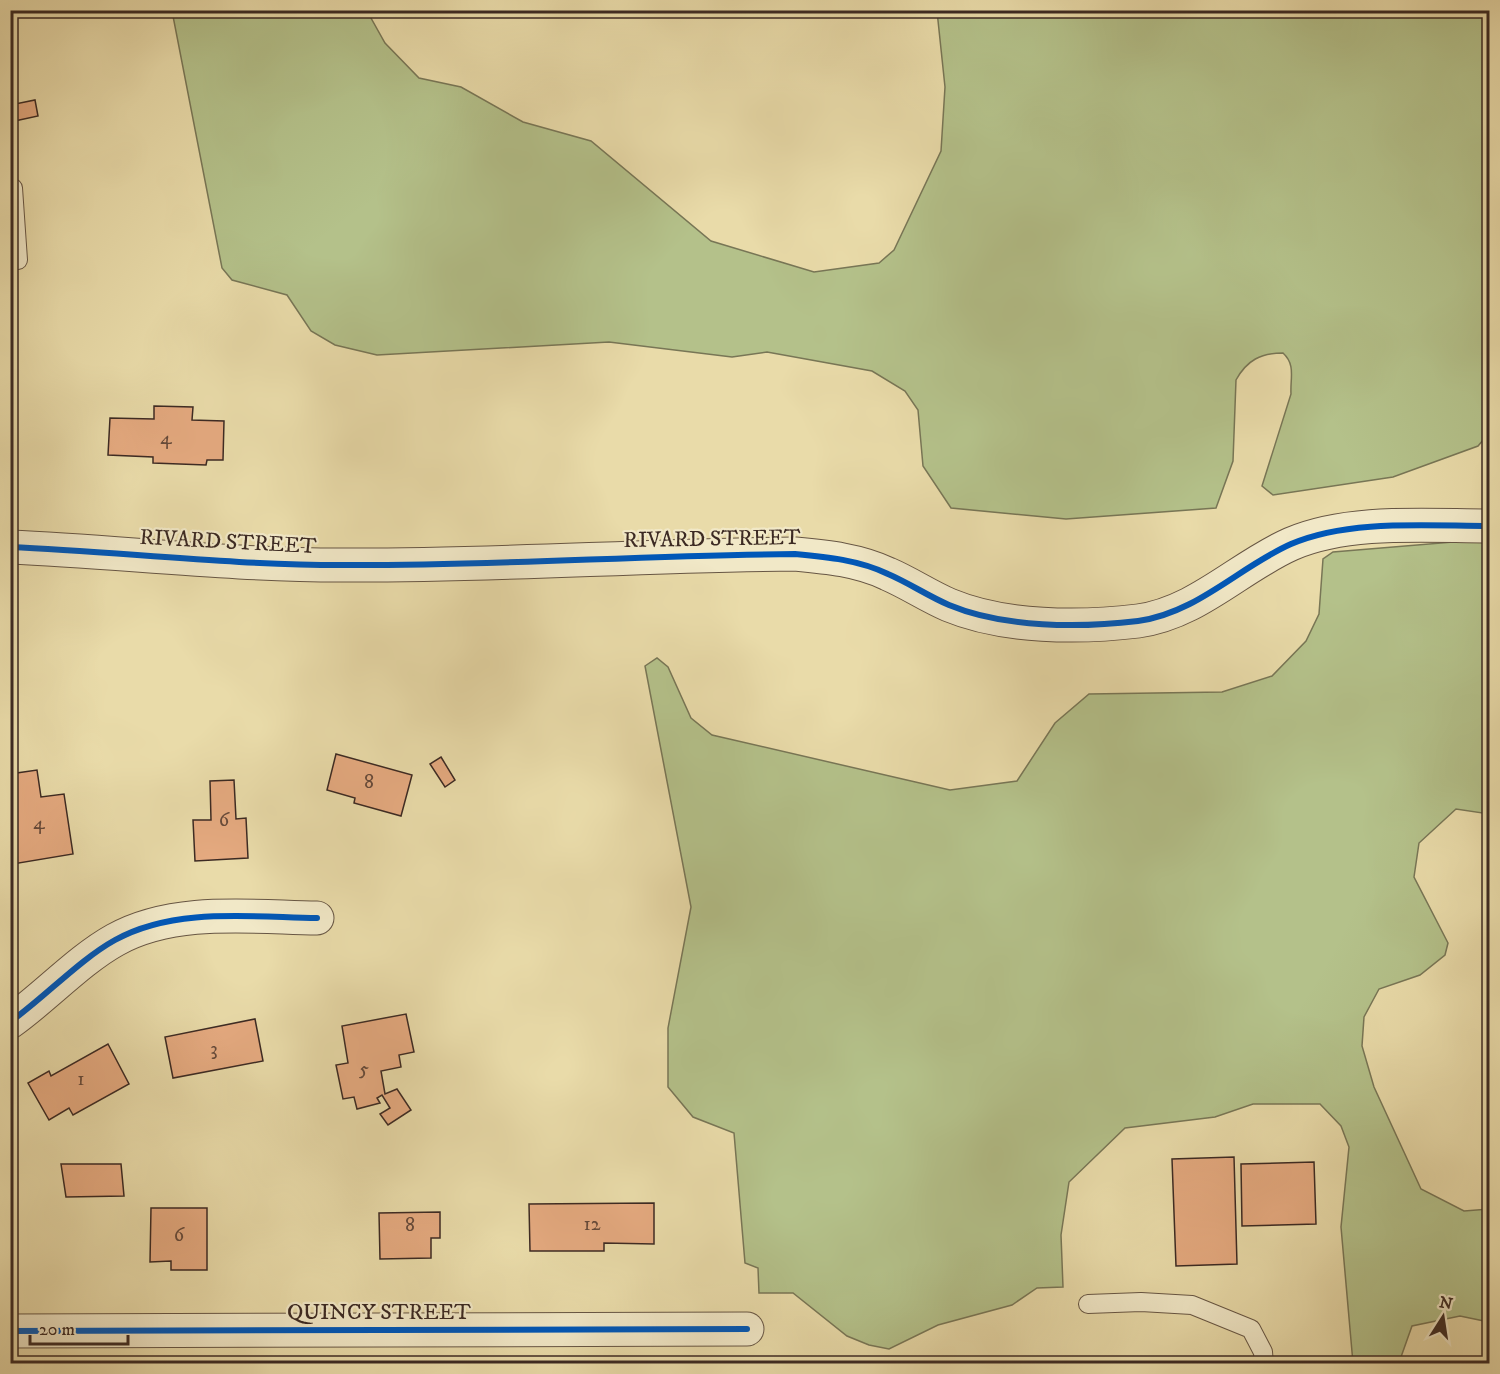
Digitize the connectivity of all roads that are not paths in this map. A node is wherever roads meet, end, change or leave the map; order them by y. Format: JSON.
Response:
{"nodes":[{"id":1,"x":10,"y":188,"type":"edge"},
{"id":2,"x":18,"y":260,"type":"dead end"},
{"id":3,"x":1490,"y":526,"type":"edge"},
{"id":4,"x":10,"y":547,"type":"edge"},
{"id":5,"x":317,"y":918,"type":"dead end"},
{"id":6,"x":10,"y":1022,"type":"edge"},
{"id":7,"x":1088,"y":1304,"type":"dead end"},
{"id":8,"x":747,"y":1329,"type":"dead end"},
{"id":9,"x":10,"y":1331,"type":"edge"},
{"id":10,"x":1264,"y":1364,"type":"edge"}],
"edges":[{"from":1,"to":2,"type":"lane"},
{"from":3,"to":4,"type":"street","name":"RIVARD STREET"},
{"from":5,"to":6,"type":"street"},
{"from":7,"to":10,"type":"lane"},
{"from":8,"to":9,"type":"street","name":"QUINCY STREET"}]}
